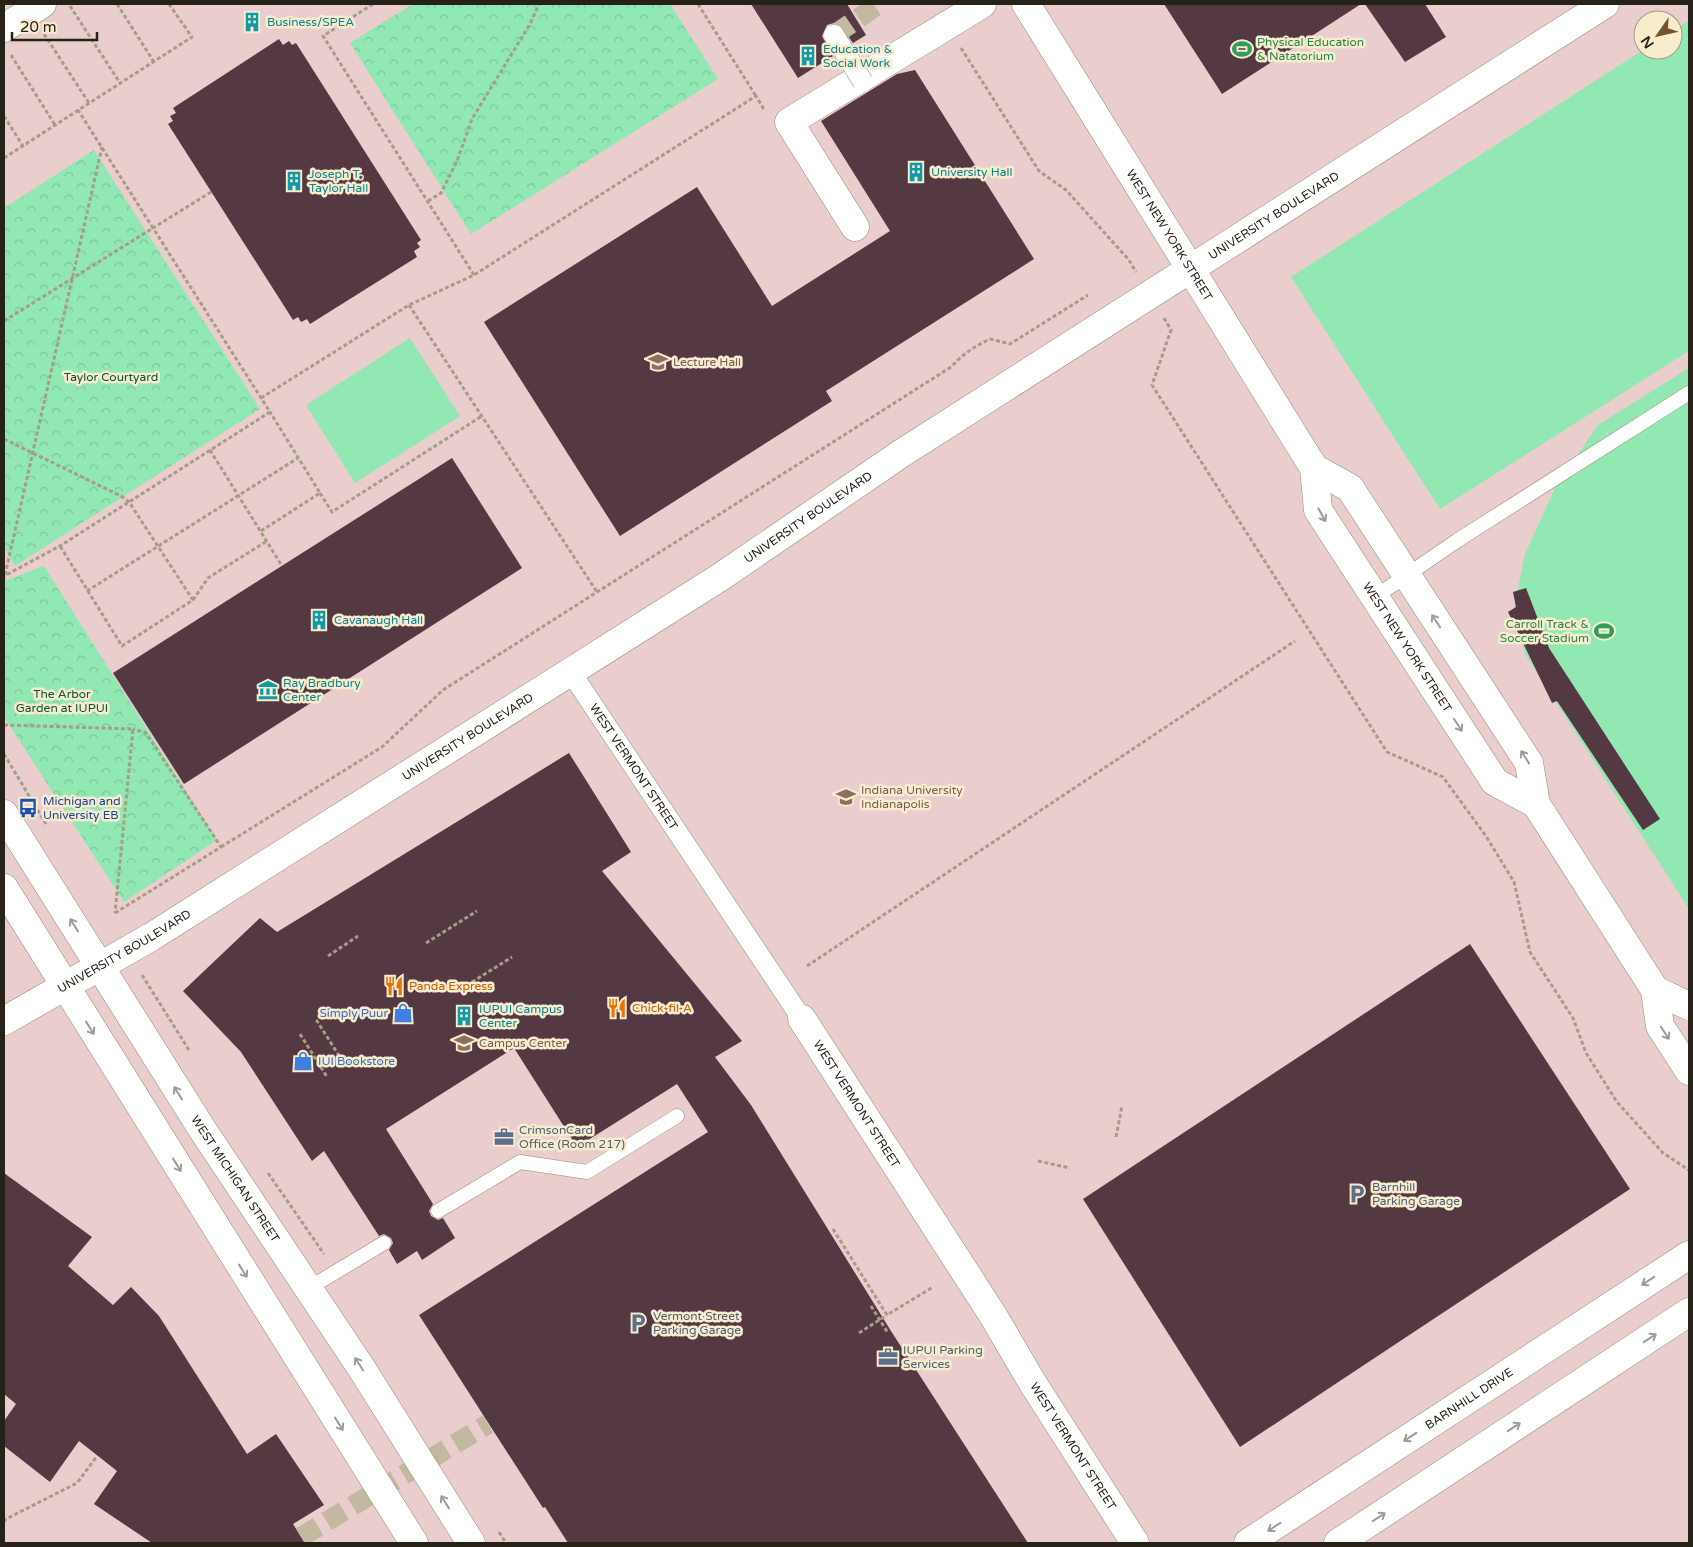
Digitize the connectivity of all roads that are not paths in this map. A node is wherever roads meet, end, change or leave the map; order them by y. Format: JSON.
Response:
{"nodes":[{"id":1,"x":982,"y":4,"type":"edge"},
{"id":2,"x":1026,"y":4,"type":"edge"},
{"id":3,"x":1605,"y":4,"type":"edge"},
{"id":4,"x":41,"y":16,"type":"edge"},
{"id":5,"x":834,"y":35,"type":"dead end"},
{"id":6,"x":6,"y":40,"type":"edge"},
{"id":7,"x":863,"y":82,"type":"dead end"},
{"id":8,"x":855,"y":227,"type":"dead end"},
{"id":9,"x":1192,"y":269,"type":"junction"},
{"id":10,"x":1689,"y":393,"type":"edge"},
{"id":11,"x":1314,"y":468,"type":"junction"},
{"id":12,"x":1408,"y":577,"type":"junction"},
{"id":13,"x":1375,"y":597,"type":"junction"},
{"id":14,"x":570,"y":671,"type":"junction"},
{"id":15,"x":1536,"y":804,"type":"junction"},
{"id":16,"x":4,"y":814,"type":"edge"},
{"id":17,"x":4,"y":888,"type":"edge"},
{"id":18,"x":100,"y":966,"type":"junction"},
{"id":19,"x":64,"y":986,"type":"junction"},
{"id":20,"x":1655,"y":990,"type":"junction"},
{"id":21,"x":1689,"y":1006,"type":"edge"},
{"id":22,"x":802,"y":1019,"type":"joint"},
{"id":23,"x":4,"y":1021,"type":"edge"},
{"id":24,"x":1689,"y":1071,"type":"edge"},
{"id":25,"x":677,"y":1116,"type":"dead end"},
{"id":26,"x":438,"y":1211,"type":"dead end"},
{"id":27,"x":384,"y":1243,"type":"dead end"},
{"id":28,"x":1689,"y":1255,"type":"edge"},
{"id":29,"x":309,"y":1288,"type":"junction"},
{"id":30,"x":1689,"y":1312,"type":"edge"},
{"id":31,"x":414,"y":1543,"type":"edge"},
{"id":32,"x":471,"y":1543,"type":"edge"},
{"id":33,"x":1135,"y":1543,"type":"edge"},
{"id":34,"x":1248,"y":1543,"type":"edge"},
{"id":35,"x":1338,"y":1543,"type":"edge"}],
"edges":[{"from":1,"to":8,"type":"street"},
{"from":2,"to":9,"type":"street","name":"WEST NEW YORK STREET"},
{"from":3,"to":9,"type":"street","name":"UNIVERSITY BOULEVARD"},
{"from":4,"to":6,"type":"street"},
{"from":5,"to":7,"type":"street","bridge":true},
{"from":9,"to":11,"type":"street","name":"WEST NEW YORK STREET"},
{"from":9,"to":14,"type":"street","name":"UNIVERSITY BOULEVARD"},
{"from":10,"to":12,"type":"lane"},
{"from":11,"to":12,"type":"street","name":"WEST NEW YORK STREET"},
{"from":11,"to":13,"type":"street","name":"WEST NEW YORK STREET","one_way":true},
{"from":12,"to":13,"type":"lane"},
{"from":15,"to":12,"type":"street","name":"WEST NEW YORK STREET","one_way":true},
{"from":13,"to":15,"type":"street","name":"WEST NEW YORK STREET","one_way":true},
{"from":14,"to":18,"type":"street","name":"UNIVERSITY BOULEVARD"},
{"from":14,"to":22,"type":"street","name":"WEST VERMONT STREET"},
{"from":15,"to":20,"type":"street","name":"WEST NEW YORK STREET"},
{"from":18,"to":16,"type":"street","name":"WEST MICHIGAN STREET","one_way":true},
{"from":17,"to":19,"type":"street"},
{"from":18,"to":19,"type":"street","name":"UNIVERSITY BOULEVARD"},
{"from":29,"to":18,"type":"street","name":"WEST MICHIGAN STREET","one_way":true},
{"from":19,"to":23,"type":"street","name":"UNIVERSITY BOULEVARD"},
{"from":19,"to":31,"type":"street","one_way":true},
{"from":20,"to":21,"type":"street"},
{"from":20,"to":24,"type":"street","name":"WEST NEW YORK STREET","one_way":true},
{"from":22,"to":33,"type":"street","name":"WEST VERMONT STREET"},
{"from":25,"to":26,"type":"lane"},
{"from":27,"to":29,"type":"lane"},
{"from":28,"to":34,"type":"street","name":"BARNHILL DRIVE","one_way":true},
{"from":32,"to":29,"type":"street","name":"WEST MICHIGAN STREET","one_way":true},
{"from":35,"to":30,"type":"street","one_way":true}]}
